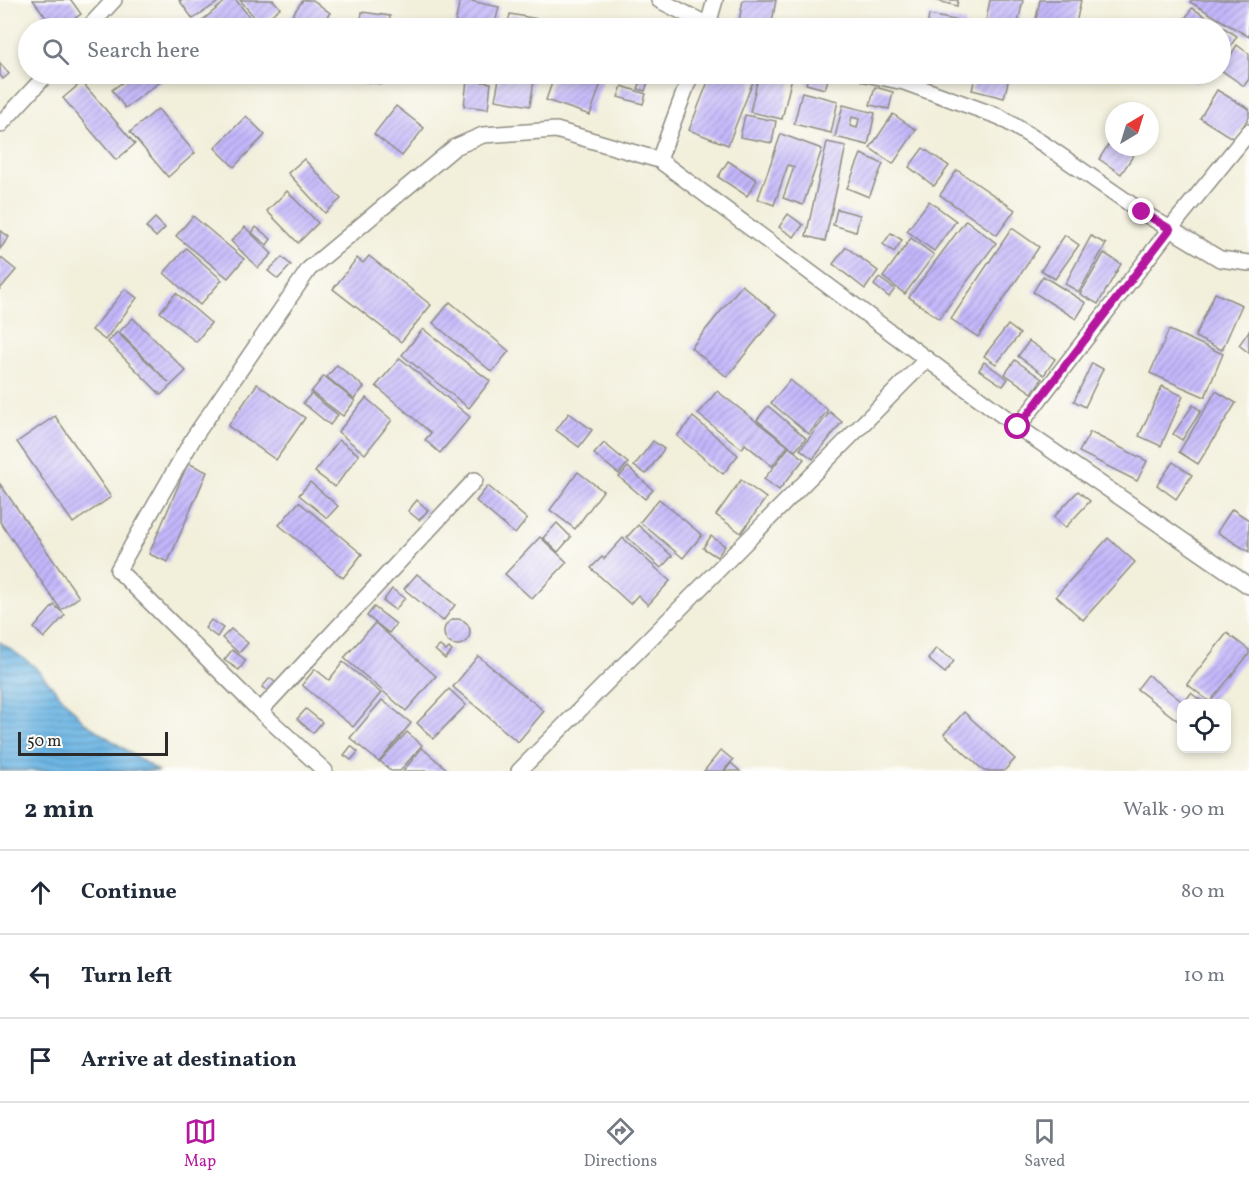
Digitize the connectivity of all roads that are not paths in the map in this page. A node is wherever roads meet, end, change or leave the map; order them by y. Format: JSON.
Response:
{"nodes":[{"id":1,"x":114,"y":0,"type":"edge"},
{"id":2,"x":659,"y":0,"type":"edge"},
{"id":3,"x":714,"y":0,"type":"edge"},
{"id":4,"x":97,"y":18,"type":"edge"},
{"id":5,"x":694,"y":18,"type":"edge"},
{"id":6,"x":712,"y":18,"type":"edge"},
{"id":7,"x":38,"y":84,"type":"edge"},
{"id":8,"x":687,"y":84,"type":"edge"},
{"id":9,"x":909,"y":84,"type":"edge"},
{"id":10,"x":0,"y":125,"type":"edge"},
{"id":11,"x":1249,"y":132,"type":"edge"},
{"id":12,"x":659,"y":160,"type":"junction"},
{"id":13,"x":1170,"y":229,"type":"junction"},
{"id":14,"x":1249,"y":263,"type":"edge"},
{"id":15,"x":927,"y":359,"type":"junction"},
{"id":16,"x":1018,"y":427,"type":"junction"},
{"id":17,"x":476,"y":480,"type":"dead end"},
{"id":18,"x":1249,"y":586,"type":"edge"},
{"id":19,"x":260,"y":711,"type":"junction"},
{"id":20,"x":325,"y":771,"type":"edge"},
{"id":21,"x":519,"y":771,"type":"edge"}],
"edges":[{"from":1,"to":4,"type":"street"},
{"from":2,"to":5,"type":"street"},
{"from":3,"to":6,"type":"street"},
{"from":7,"to":10,"type":"street"},
{"from":8,"to":12,"type":"street"},
{"from":9,"to":13,"type":"street"},
{"from":11,"to":13,"type":"street"},
{"from":12,"to":15,"type":"street"},
{"from":12,"to":19,"type":"street"},
{"from":13,"to":14,"type":"street"},
{"from":13,"to":16,"type":"street"},
{"from":15,"to":16,"type":"street"},
{"from":15,"to":21,"type":"street"},
{"from":16,"to":18,"type":"street"},
{"from":17,"to":19,"type":"street"},
{"from":19,"to":20,"type":"street"}]}
